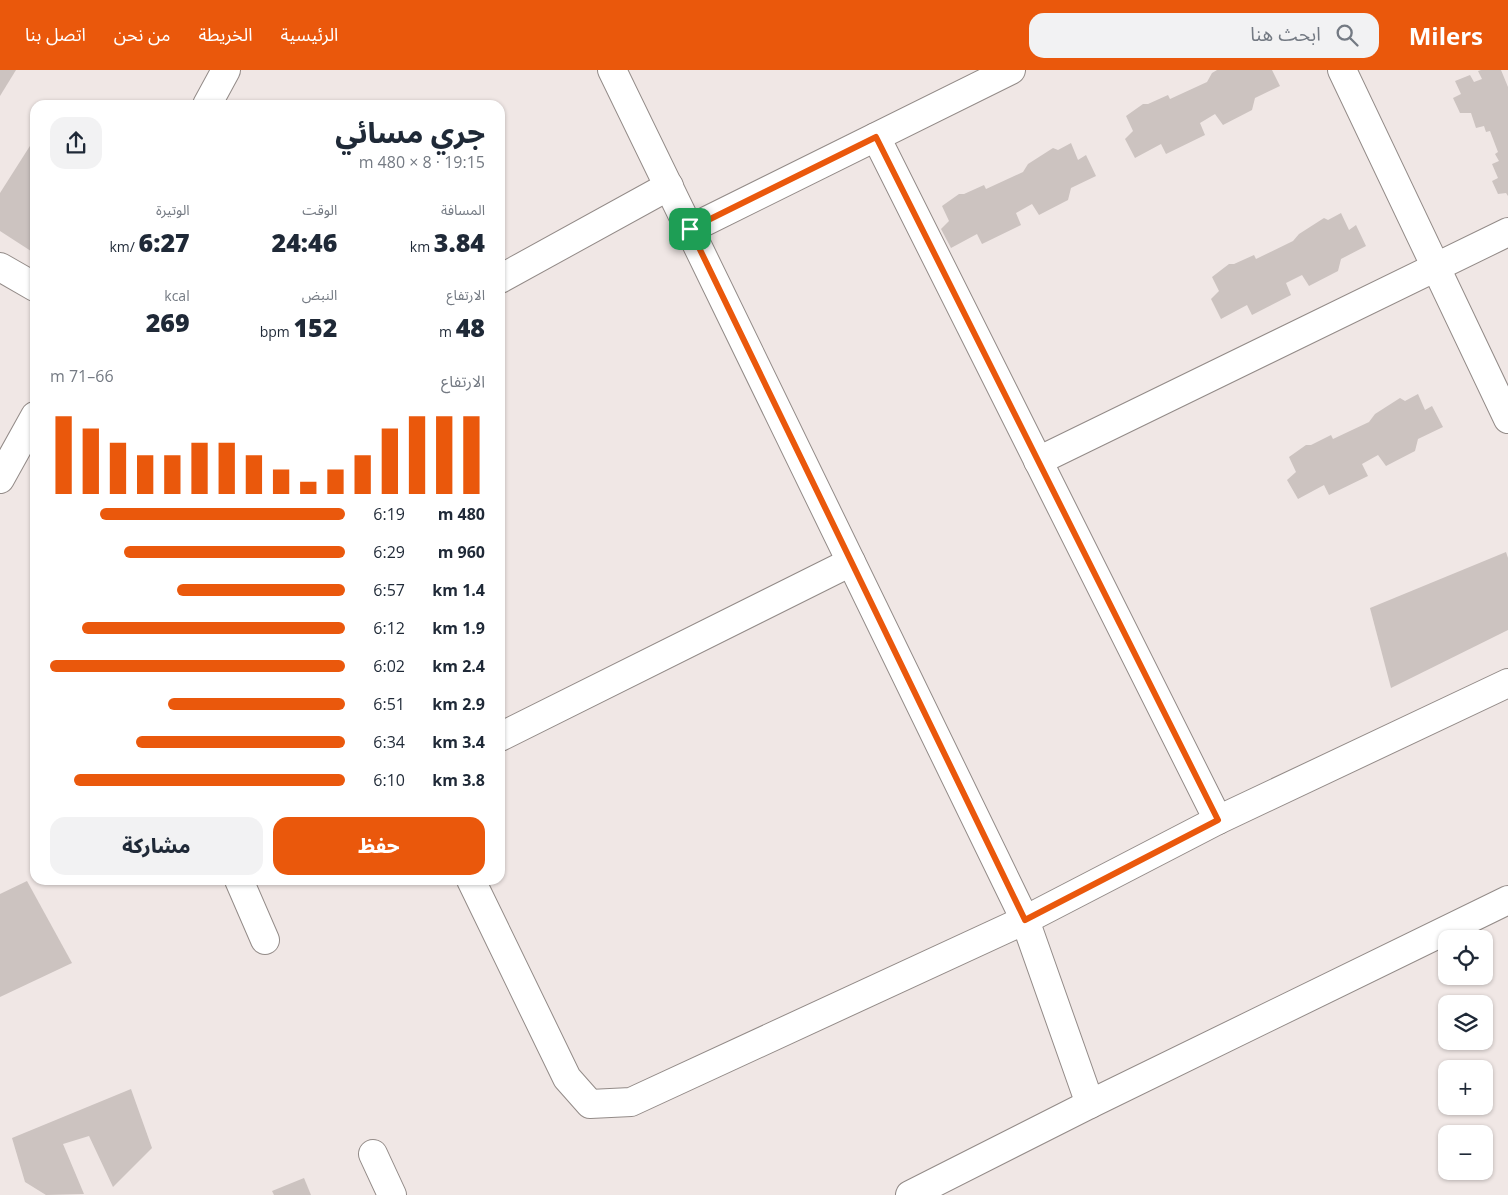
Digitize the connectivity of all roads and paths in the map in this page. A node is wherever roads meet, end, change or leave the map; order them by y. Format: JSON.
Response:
{"nodes":[{"id":1,"x":226,"y":70,"type":"edge"},
{"id":2,"x":612,"y":70,"type":"edge"},
{"id":3,"x":1010,"y":70,"type":"edge"},
{"id":4,"x":1342,"y":70,"type":"edge"},
{"id":5,"x":210,"y":100,"type":"edge"},
{"id":6,"x":876,"y":137,"type":"junction"},
{"id":7,"x":669,"y":186,"type":"junction"},
{"id":8,"x":690,"y":229,"type":"junction"},
{"id":9,"x":1508,"y":232,"type":"edge"},
{"id":10,"x":0,"y":267,"type":"edge"},
{"id":11,"x":1436,"y":267,"type":"junction"},
{"id":12,"x":505,"y":276,"type":"edge"},
{"id":13,"x":30,"y":284,"type":"edge"},
{"id":14,"x":1508,"y":419,"type":"edge"},
{"id":15,"x":30,"y":426,"type":"edge"},
{"id":16,"x":1038,"y":461,"type":"junction"},
{"id":17,"x":0,"y":479,"type":"edge"},
{"id":18,"x":851,"y":562,"type":"junction"},
{"id":19,"x":1508,"y":683,"type":"edge"},
{"id":20,"x":505,"y":735,"type":"edge"},
{"id":21,"x":1218,"y":820,"type":"junction"},
{"id":22,"x":240,"y":885,"type":"edge"},
{"id":23,"x":473,"y":885,"type":"edge"},
{"id":24,"x":1508,"y":900,"type":"edge"},
{"id":25,"x":1025,"y":920,"type":"junction"},
{"id":26,"x":265,"y":940,"type":"dead end"},
{"id":27,"x":1090,"y":1104,"type":"junction"},
{"id":28,"x":373,"y":1154,"type":"dead end"},
{"id":29,"x":392,"y":1195,"type":"edge"},
{"id":30,"x":910,"y":1195,"type":"edge"}],
"edges":[{"from":1,"to":5,"type":"street"},
{"from":2,"to":7,"type":"street"},
{"from":3,"to":6,"type":"street"},
{"from":4,"to":11,"type":"street"},
{"from":6,"to":8,"type":"street"},
{"from":6,"to":16,"type":"street"},
{"from":7,"to":8,"type":"street"},
{"from":7,"to":12,"type":"street"},
{"from":8,"to":18,"type":"street"},
{"from":9,"to":11,"type":"street"},
{"from":10,"to":13,"type":"street"},
{"from":11,"to":14,"type":"street"},
{"from":11,"to":16,"type":"street"},
{"from":15,"to":17,"type":"street"},
{"from":16,"to":21,"type":"street"},
{"from":18,"to":20,"type":"street"},
{"from":18,"to":25,"type":"street"},
{"from":19,"to":21,"type":"street"},
{"from":21,"to":25,"type":"street"},
{"from":22,"to":26,"type":"street"},
{"from":23,"to":25,"type":"street"},
{"from":24,"to":27,"type":"street"},
{"from":25,"to":27,"type":"street"},
{"from":27,"to":30,"type":"street"},
{"from":28,"to":29,"type":"street"}]}
